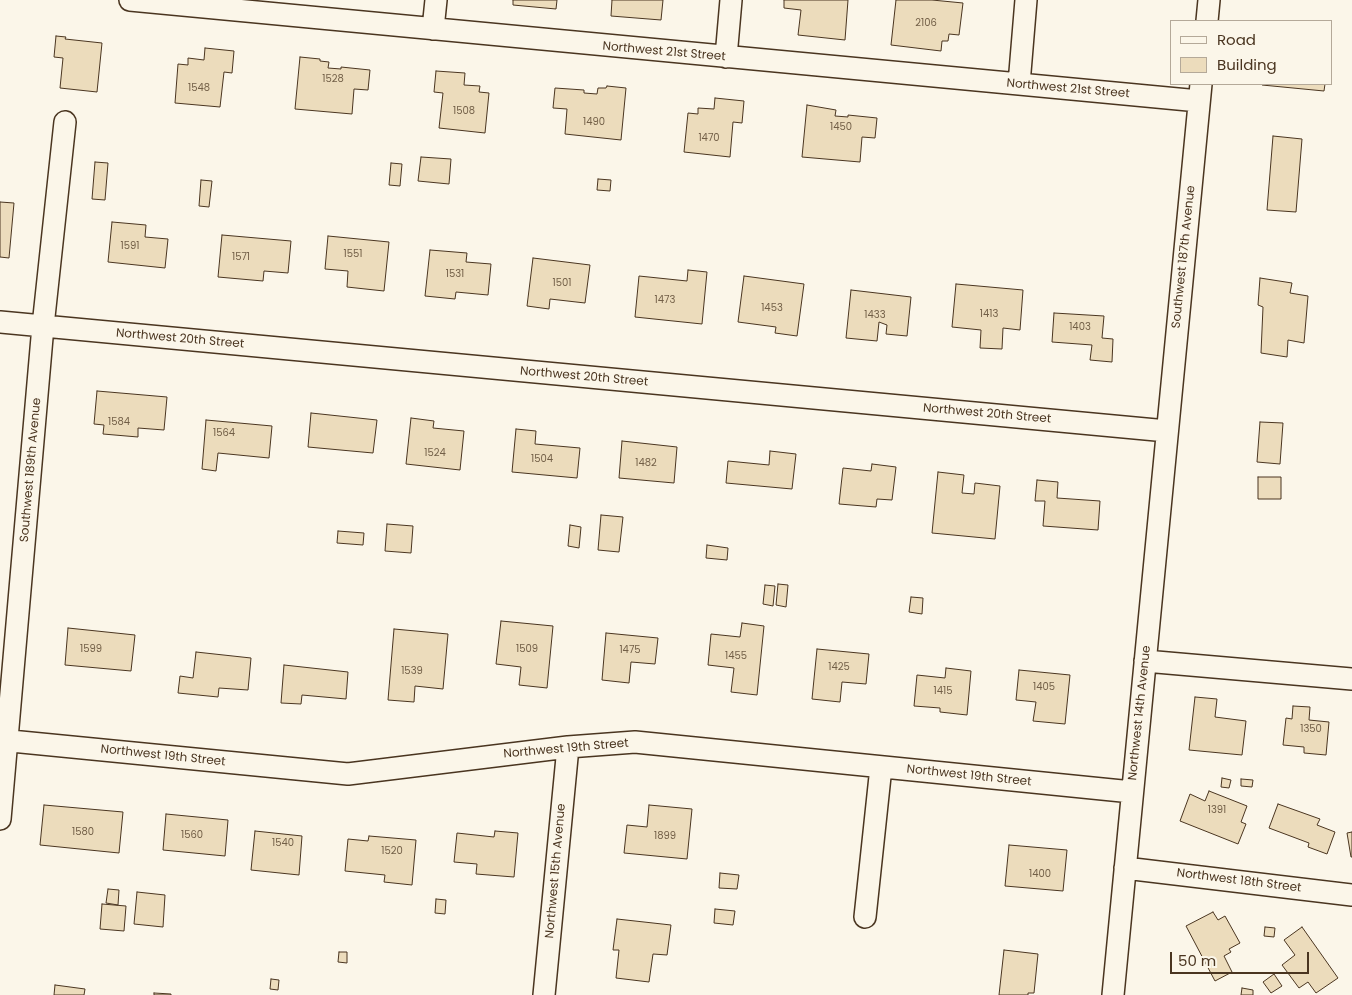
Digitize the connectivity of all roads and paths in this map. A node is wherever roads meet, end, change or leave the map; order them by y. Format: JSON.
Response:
{"nodes":[{"id":1,"x":130,"y":0,"type":"edge"},
{"id":2,"x":436,"y":0,"type":"edge"},
{"id":3,"x":731,"y":0,"type":"edge"},
{"id":4,"x":1026,"y":0,"type":"edge"},
{"id":5,"x":1209,"y":0,"type":"edge"},
{"id":6,"x":166,"y":2,"type":"edge"},
{"id":7,"x":1207,"y":20,"type":"edge"},
{"id":8,"x":433,"y":29,"type":"junction"},
{"id":9,"x":726,"y":57,"type":"junction"},
{"id":10,"x":1019,"y":84,"type":"junction"},
{"id":11,"x":1200,"y":92,"type":"edge"},
{"id":12,"x":65,"y":122,"type":"dead end"},
{"id":13,"x":0,"y":322,"type":"edge"},
{"id":14,"x":43,"y":326,"type":"junction"},
{"id":15,"x":1167,"y":431,"type":"junction"},
{"id":16,"x":1145,"y":661,"type":"junction"},
{"id":17,"x":1352,"y":679,"type":"edge"},
{"id":18,"x":4,"y":740,"type":"edge"},
{"id":19,"x":568,"y":747,"type":"junction"},
{"id":20,"x":881,"y":767,"type":"junction"},
{"id":21,"x":1132,"y":792,"type":"junction"},
{"id":22,"x":0,"y":819,"type":"edge"},
{"id":23,"x":1125,"y":868,"type":"junction"},
{"id":24,"x":1352,"y":895,"type":"edge"},
{"id":25,"x":865,"y":917,"type":"dead end"},
{"id":26,"x":544,"y":995,"type":"edge"},
{"id":27,"x":1113,"y":995,"type":"edge"}],
"edges":[{"from":1,"to":6,"type":"street","name":"Northwest 21st Street"},
{"from":2,"to":8,"type":"street"},
{"from":3,"to":9,"type":"street"},
{"from":4,"to":10,"type":"street"},
{"from":5,"to":7,"type":"street"},
{"from":6,"to":8,"type":"street","name":"Northwest 21st Street"},
{"from":8,"to":9,"type":"street","name":"Northwest 21st Street"},
{"from":9,"to":10,"type":"street","name":"Northwest 21st Street"},
{"from":10,"to":11,"type":"street","name":"Northwest 21st Street"},
{"from":11,"to":15,"type":"street","name":"Southwest 187th Avenue"},
{"from":12,"to":14,"type":"street","name":"Southwest 189th Avenue"},
{"from":13,"to":14,"type":"street","name":"Northwest 20th Street"},
{"from":14,"to":15,"type":"street","name":"Northwest 20th Street"},
{"from":14,"to":18,"type":"street","name":"Southwest 189th Avenue"},
{"from":15,"to":16,"type":"street","name":"Northwest 14th Avenue"},
{"from":16,"to":17,"type":"street"},
{"from":16,"to":21,"type":"street","name":"Northwest 14th Avenue"},
{"from":18,"to":19,"type":"street","name":"Northwest 19th Street"},
{"from":18,"to":22,"type":"street","name":"Southwest 189th Avenue"},
{"from":19,"to":20,"type":"street","name":"Northwest 19th Street"},
{"from":19,"to":26,"type":"street","name":"Northwest 15th Avenue"},
{"from":20,"to":21,"type":"street","name":"Northwest 19th Street"},
{"from":20,"to":25,"type":"street"},
{"from":21,"to":23,"type":"street","name":"Northwest 14th Avenue"},
{"from":23,"to":24,"type":"street","name":"Northwest 18th Street"},
{"from":23,"to":27,"type":"street","name":"Northwest 14th Avenue"}]}
